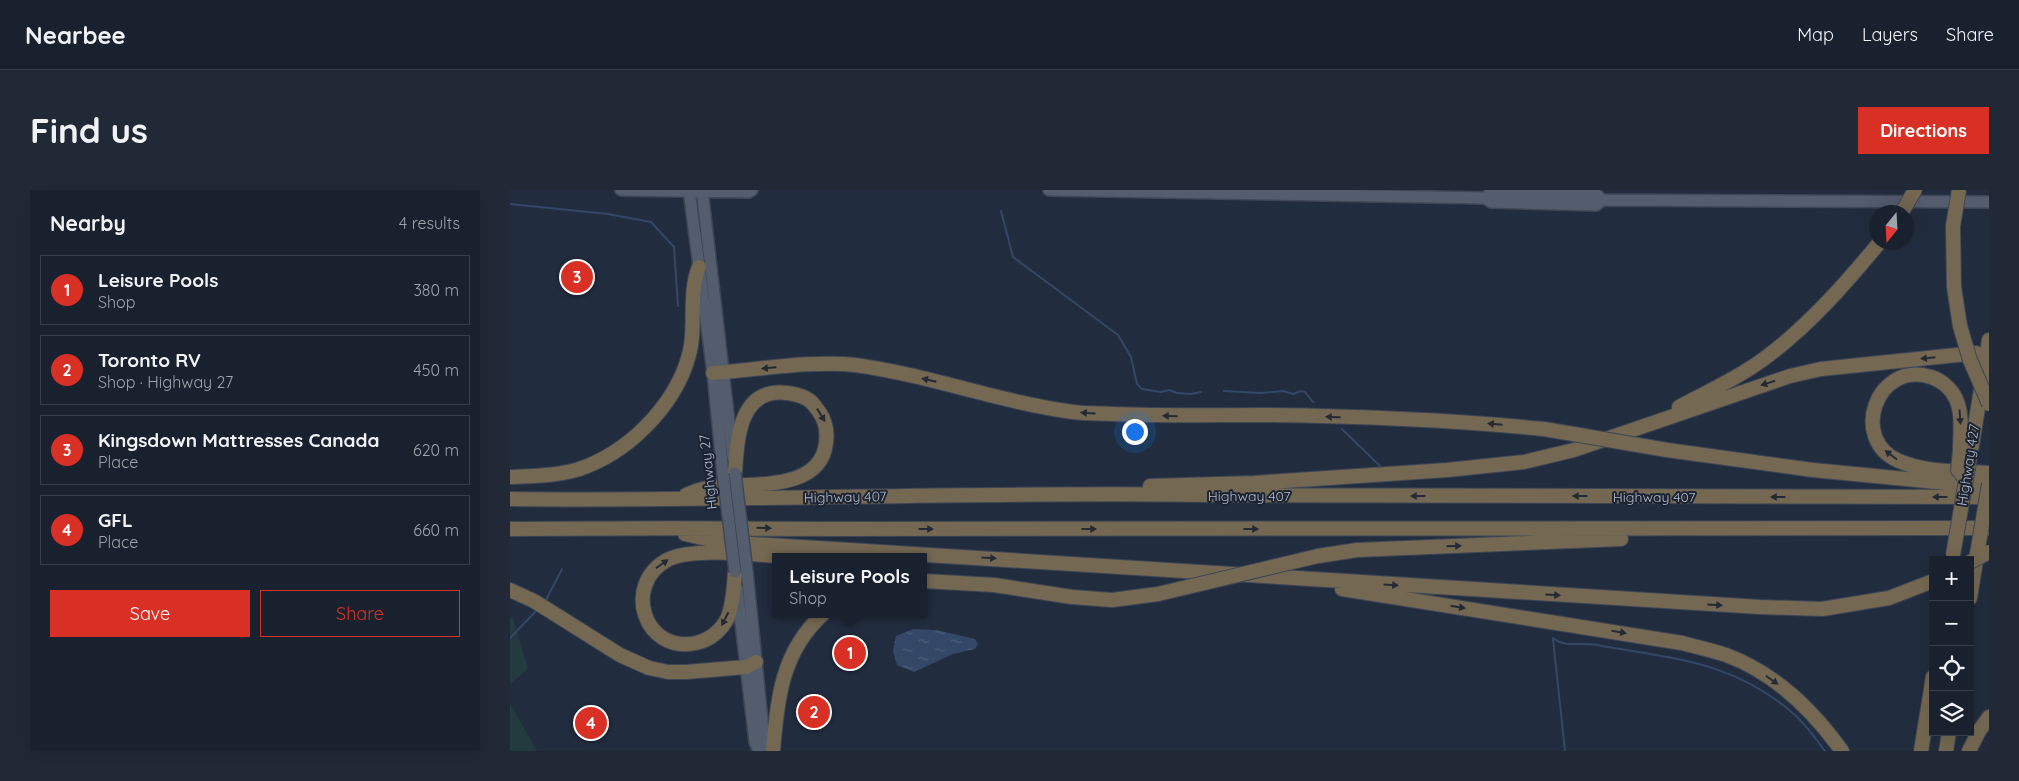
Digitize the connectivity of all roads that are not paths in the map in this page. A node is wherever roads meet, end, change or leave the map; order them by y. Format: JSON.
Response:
{"nodes":[{"id":1,"x":621,"y":190,"type":"edge"},
{"id":2,"x":689,"y":190,"type":"edge"},
{"id":3,"x":702,"y":190,"type":"edge"},
{"id":4,"x":752,"y":190,"type":"edge"},
{"id":5,"x":1050,"y":190,"type":"edge"},
{"id":6,"x":1915,"y":190,"type":"edge"},
{"id":7,"x":1958,"y":190,"type":"edge"},
{"id":8,"x":1989,"y":202,"type":"edge"},
{"id":9,"x":1906,"y":205,"type":"edge"},
{"id":10,"x":1873,"y":250,"type":"edge"},
{"id":11,"x":699,"y":267,"type":"junction"},
{"id":12,"x":1989,"y":340,"type":"edge"},
{"id":13,"x":1976,"y":352,"type":"dead end"},
{"id":14,"x":718,"y":373,"type":"junction"},
{"id":15,"x":1989,"y":404,"type":"edge"},
{"id":16,"x":1646,"y":426,"type":"junction"},
{"id":17,"x":1965,"y":451,"type":"junction"},
{"id":18,"x":1989,"y":473,"type":"edge"},
{"id":19,"x":729,"y":474,"type":"junction"},
{"id":20,"x":510,"y":477,"type":"edge"},
{"id":21,"x":1989,"y":486,"type":"edge"},
{"id":22,"x":1085,"y":493,"type":"junction"},
{"id":23,"x":1989,"y":496,"type":"edge"},
{"id":24,"x":673,"y":499,"type":"junction"},
{"id":25,"x":510,"y":500,"type":"edge"},
{"id":26,"x":1989,"y":528,"type":"edge"},
{"id":27,"x":510,"y":529,"type":"edge"},
{"id":28,"x":662,"y":529,"type":"junction"},
{"id":29,"x":1654,"y":530,"type":"junction"},
{"id":30,"x":894,"y":553,"type":"edge"},
{"id":31,"x":927,"y":555,"type":"edge"},
{"id":32,"x":772,"y":556,"type":"edge"},
{"id":33,"x":1953,"y":556,"type":"edge"},
{"id":34,"x":1979,"y":556,"type":"edge"},
{"id":35,"x":741,"y":572,"type":"junction"},
{"id":36,"x":1290,"y":578,"type":"junction"},
{"id":37,"x":1974,"y":579,"type":"edge"},
{"id":38,"x":927,"y":580,"type":"edge"},
{"id":39,"x":1929,"y":583,"type":"edge"},
{"id":40,"x":510,"y":590,"type":"edge"},
{"id":41,"x":819,"y":618,"type":"edge"},
{"id":42,"x":751,"y":664,"type":"junction"},
{"id":43,"x":1931,"y":691,"type":"edge"},
{"id":44,"x":1989,"y":717,"type":"edge"},
{"id":45,"x":1948,"y":736,"type":"edge"},
{"id":46,"x":760,"y":751,"type":"edge"},
{"id":47,"x":773,"y":751,"type":"edge"},
{"id":48,"x":1842,"y":751,"type":"edge"},
{"id":49,"x":1920,"y":751,"type":"edge"},
{"id":50,"x":1946,"y":751,"type":"edge"},
{"id":51,"x":1969,"y":751,"type":"edge"}],
"edges":[{"from":1,"to":2,"type":"main road"},
{"from":2,"to":3,"type":"main road"},
{"from":2,"to":11,"type":"main road","name":"Highway 27"},
{"from":3,"to":4,"type":"main road"},
{"from":3,"to":14,"type":"main road","name":"Highway 27"},
{"from":5,"to":8,"type":"main road"},
{"from":6,"to":9,"type":"highway","bridge":true},
{"from":7,"to":15,"type":"highway","bridge":true},
{"from":10,"to":16,"type":"highway"},
{"from":11,"to":14,"type":"main road","name":"Highway 27"},
{"from":11,"to":20,"type":"highway"},
{"from":12,"to":17,"type":"highway","name":"Highway 427"},
{"from":13,"to":16,"type":"highway","one_way":true},
{"from":14,"to":19,"type":"main road","name":"Highway 27"},
{"from":21,"to":14,"type":"highway","one_way":true,"bridge":true},
{"from":16,"to":22,"type":"highway"},
{"from":18,"to":17,"type":"highway","one_way":true},
{"from":17,"to":33,"type":"highway","name":"Highway 427","bridge":true},
{"from":19,"to":24,"type":"highway","one_way":true},
{"from":19,"to":35,"type":"main road","name":"Highway 27","bridge":true},
{"from":21,"to":34,"type":"highway","name":"Highway 427","bridge":true},
{"from":23,"to":22,"type":"highway","name":"Highway 407","one_way":true},
{"from":22,"to":24,"type":"highway","name":"Highway 407"},
{"from":24,"to":25,"type":"highway","name":"Highway 407"},
{"from":26,"to":29,"type":"highway"},
{"from":27,"to":28,"type":"highway"},
{"from":28,"to":29,"type":"highway","one_way":true},
{"from":28,"to":30,"type":"highway","one_way":true},
{"from":38,"to":29,"type":"highway","one_way":true,"bridge":true},
{"from":31,"to":36,"type":"highway","one_way":true},
{"from":35,"to":32,"type":"highway","one_way":true},
{"from":34,"to":37,"type":"highway","name":"Highway 427"},
{"from":35,"to":42,"type":"main road","name":"Highway 27"},
{"from":36,"to":39,"type":"highway","one_way":true},
{"from":36,"to":48,"type":"highway","one_way":true},
{"from":40,"to":42,"type":"highway"},
{"from":41,"to":47,"type":"highway"},
{"from":42,"to":46,"type":"main road","name":"Highway 27"},
{"from":43,"to":49,"type":"highway"},
{"from":44,"to":51,"type":"highway"},
{"from":45,"to":50,"type":"highway"}]}
